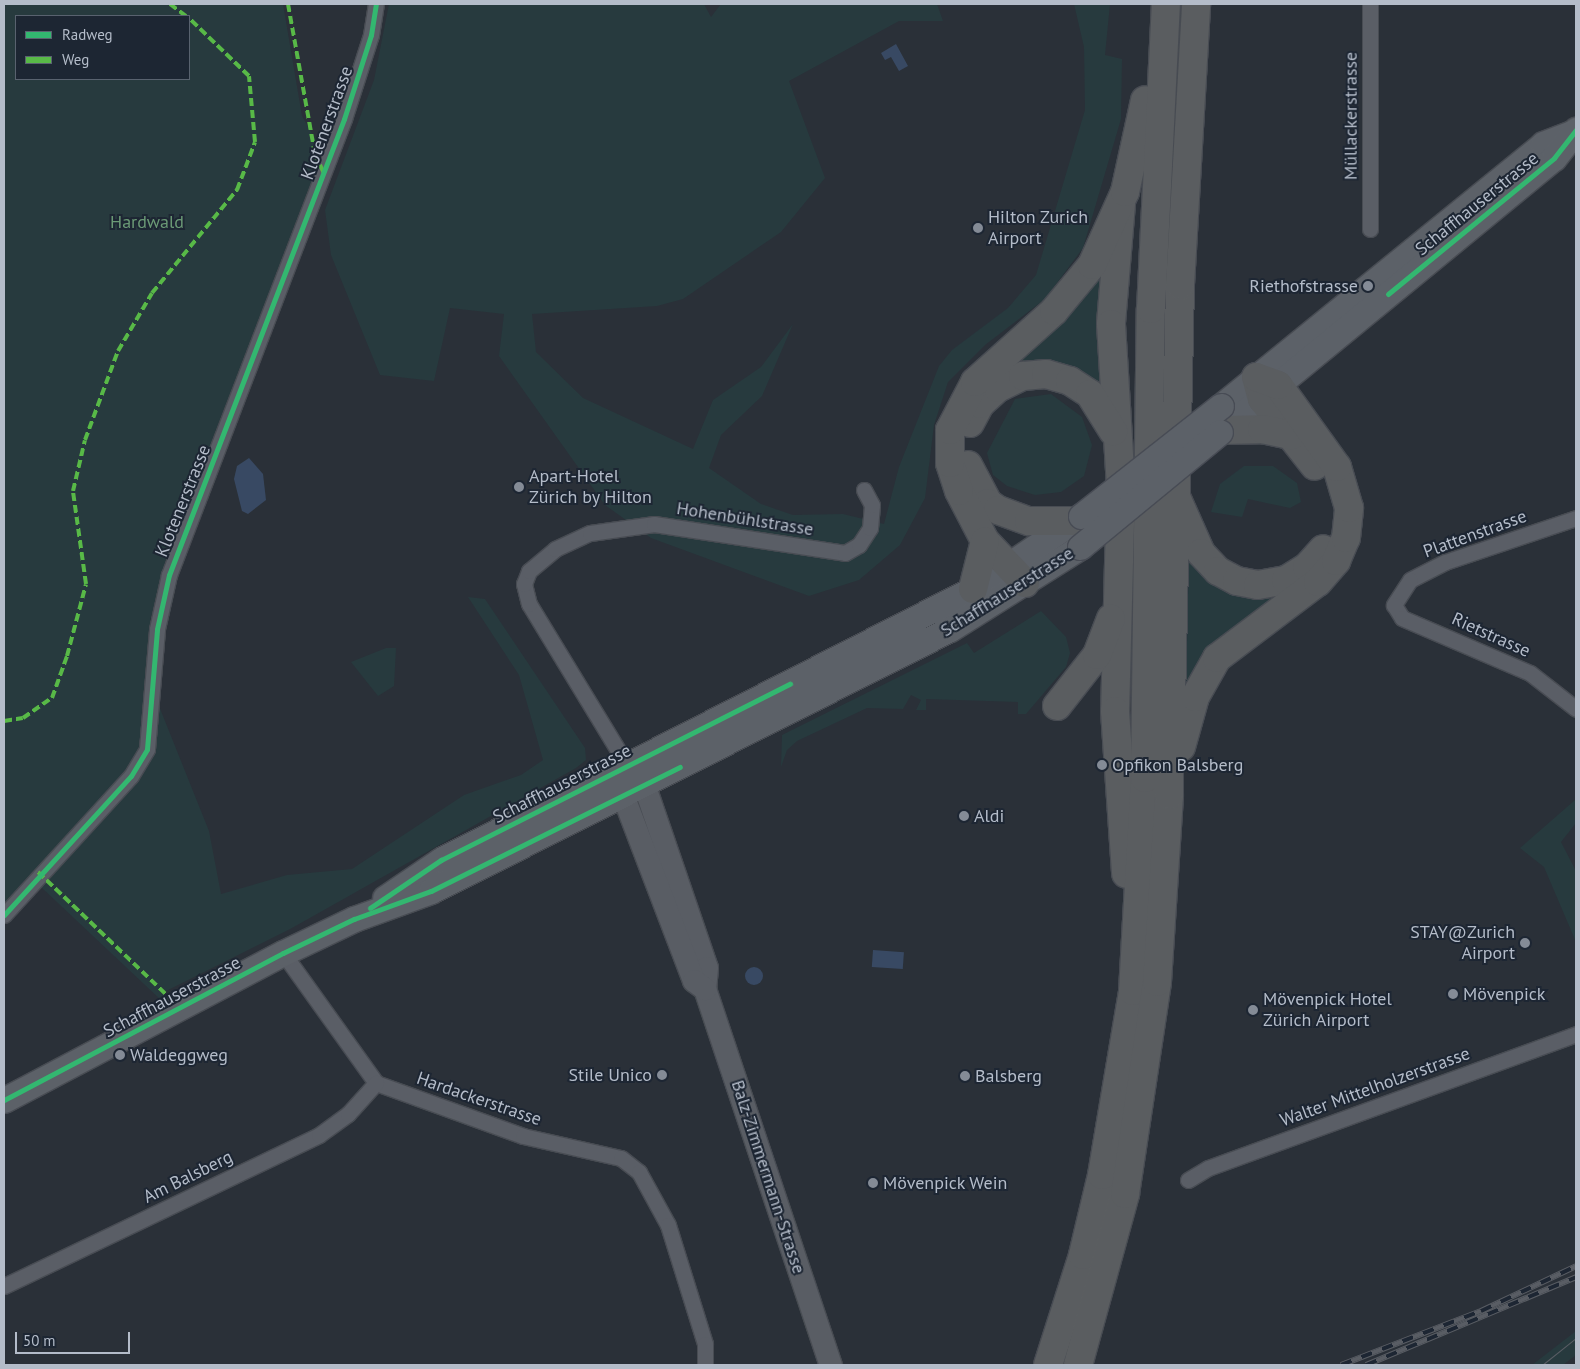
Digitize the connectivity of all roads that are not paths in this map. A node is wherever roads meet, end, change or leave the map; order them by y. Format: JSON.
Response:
{"nodes":[{"id":1,"x":376,"y":4,"type":"edge"},
{"id":2,"x":1161,"y":4,"type":"edge"},
{"id":3,"x":1166,"y":4,"type":"edge"},
{"id":4,"x":1196,"y":4,"type":"edge"},
{"id":5,"x":1370,"y":4,"type":"edge"},
{"id":6,"x":1575,"y":132,"type":"edge"},
{"id":7,"x":1121,"y":204,"type":"junction"},
{"id":8,"x":1370,"y":229,"type":"dead end"},
{"id":9,"x":1265,"y":387,"type":"junction"},
{"id":10,"x":1222,"y":422,"type":"junction"},
{"id":11,"x":1291,"y":436,"type":"junction"},
{"id":12,"x":1117,"y":443,"type":"junction"},
{"id":13,"x":864,"y":490,"type":"dead end"},
{"id":14,"x":1174,"y":490,"type":"junction"},
{"id":15,"x":988,"y":503,"type":"junction"},
{"id":16,"x":1077,"y":518,"type":"junction"},
{"id":17,"x":1576,"y":518,"type":"edge"},
{"id":18,"x":985,"y":541,"type":"junction"},
{"id":19,"x":1017,"y":570,"type":"junction"},
{"id":20,"x":972,"y":589,"type":"junction"},
{"id":21,"x":1119,"y":591,"type":"junction"},
{"id":22,"x":1396,"y":599,"type":"joint"},
{"id":23,"x":1576,"y":709,"type":"edge"},
{"id":24,"x":1115,"y":711,"type":"junction"},
{"id":25,"x":628,"y":765,"type":"junction"},
{"id":26,"x":634,"y":789,"type":"junction"},
{"id":27,"x":1169,"y":795,"type":"junction"},
{"id":28,"x":4,"y":915,"type":"edge"},
{"id":29,"x":354,"y":919,"type":"junction"},
{"id":30,"x":283,"y":953,"type":"junction"},
{"id":31,"x":1133,"y":991,"type":"junction"},
{"id":32,"x":1576,"y":1034,"type":"edge"},
{"id":33,"x":376,"y":1083,"type":"junction"},
{"id":34,"x":4,"y":1100,"type":"edge"},
{"id":35,"x":1188,"y":1180,"type":"dead end"},
{"id":36,"x":4,"y":1286,"type":"edge"},
{"id":37,"x":706,"y":1365,"type":"edge"},
{"id":38,"x":831,"y":1365,"type":"edge"},
{"id":39,"x":1048,"y":1365,"type":"edge"},
{"id":40,"x":1078,"y":1365,"type":"edge"}],
"edges":[{"from":1,"to":28,"type":"street","name":"Klotenerstrasse"},
{"from":2,"to":7,"type":"highway"},
{"from":3,"to":31,"type":"highway"},
{"from":4,"to":14,"type":"highway"},
{"from":5,"to":8,"type":"street","name":"Müllackerstrasse"},
{"from":6,"to":9,"type":"main road","name":"Schaffhauserstrasse"},
{"from":7,"to":12,"type":"highway"},
{"from":7,"to":18,"type":"highway"},
{"from":9,"to":10,"type":"main road","name":"Schaffhauserstrasse"},
{"from":9,"to":11,"type":"highway"},
{"from":9,"to":27,"type":"highway"},
{"from":10,"to":11,"type":"highway"},
{"from":10,"to":16,"type":"main road","name":"Schaffhauserstrasse","bridge":true},
{"from":10,"to":19,"type":"main road","name":"Schaffhauserstrasse","bridge":true},
{"from":11,"to":14,"type":"highway"},
{"from":12,"to":15,"type":"highway"},
{"from":12,"to":21,"type":"highway"},
{"from":13,"to":25,"type":"street","name":"Hohenbühlstrasse"},
{"from":14,"to":27,"type":"highway"},
{"from":15,"to":16,"type":"highway"},
{"from":15,"to":19,"type":"highway"},
{"from":16,"to":19,"type":"main road","name":"Schaffhauserstrasse"},
{"from":17,"to":22,"type":"street","name":"Plattenstrasse"},
{"from":18,"to":19,"type":"highway"},
{"from":18,"to":20,"type":"highway"},
{"from":19,"to":20,"type":"main road","name":"Schaffhauserstrasse"},
{"from":19,"to":26,"type":"main road","name":"Schaffhauserstrasse"},
{"from":20,"to":25,"type":"main road","name":"Schaffhauserstrasse"},
{"from":21,"to":24,"type":"highway"},
{"from":21,"to":24,"type":"highway"},
{"from":22,"to":23,"type":"street","name":"Rietstrasse"},
{"from":24,"to":31,"type":"highway"},
{"from":25,"to":26,"type":"main road"},
{"from":25,"to":29,"type":"main road","name":"Schaffhauserstrasse"},
{"from":26,"to":29,"type":"main road","name":"Schaffhauserstrasse"},
{"from":26,"to":38,"type":"main road","name":"Balz-Zimmermann-Strasse"},
{"from":27,"to":40,"type":"highway"},
{"from":29,"to":30,"type":"main road","name":"Schaffhauserstrasse"},
{"from":30,"to":33,"type":"street"},
{"from":30,"to":34,"type":"main road","name":"Schaffhauserstrasse"},
{"from":31,"to":39,"type":"highway"},
{"from":32,"to":35,"type":"street","name":"Walter Mittelholzerstrasse"},
{"from":33,"to":36,"type":"street","name":"Am Balsberg"},
{"from":33,"to":37,"type":"street","name":"Hardackerstrasse"}]}
